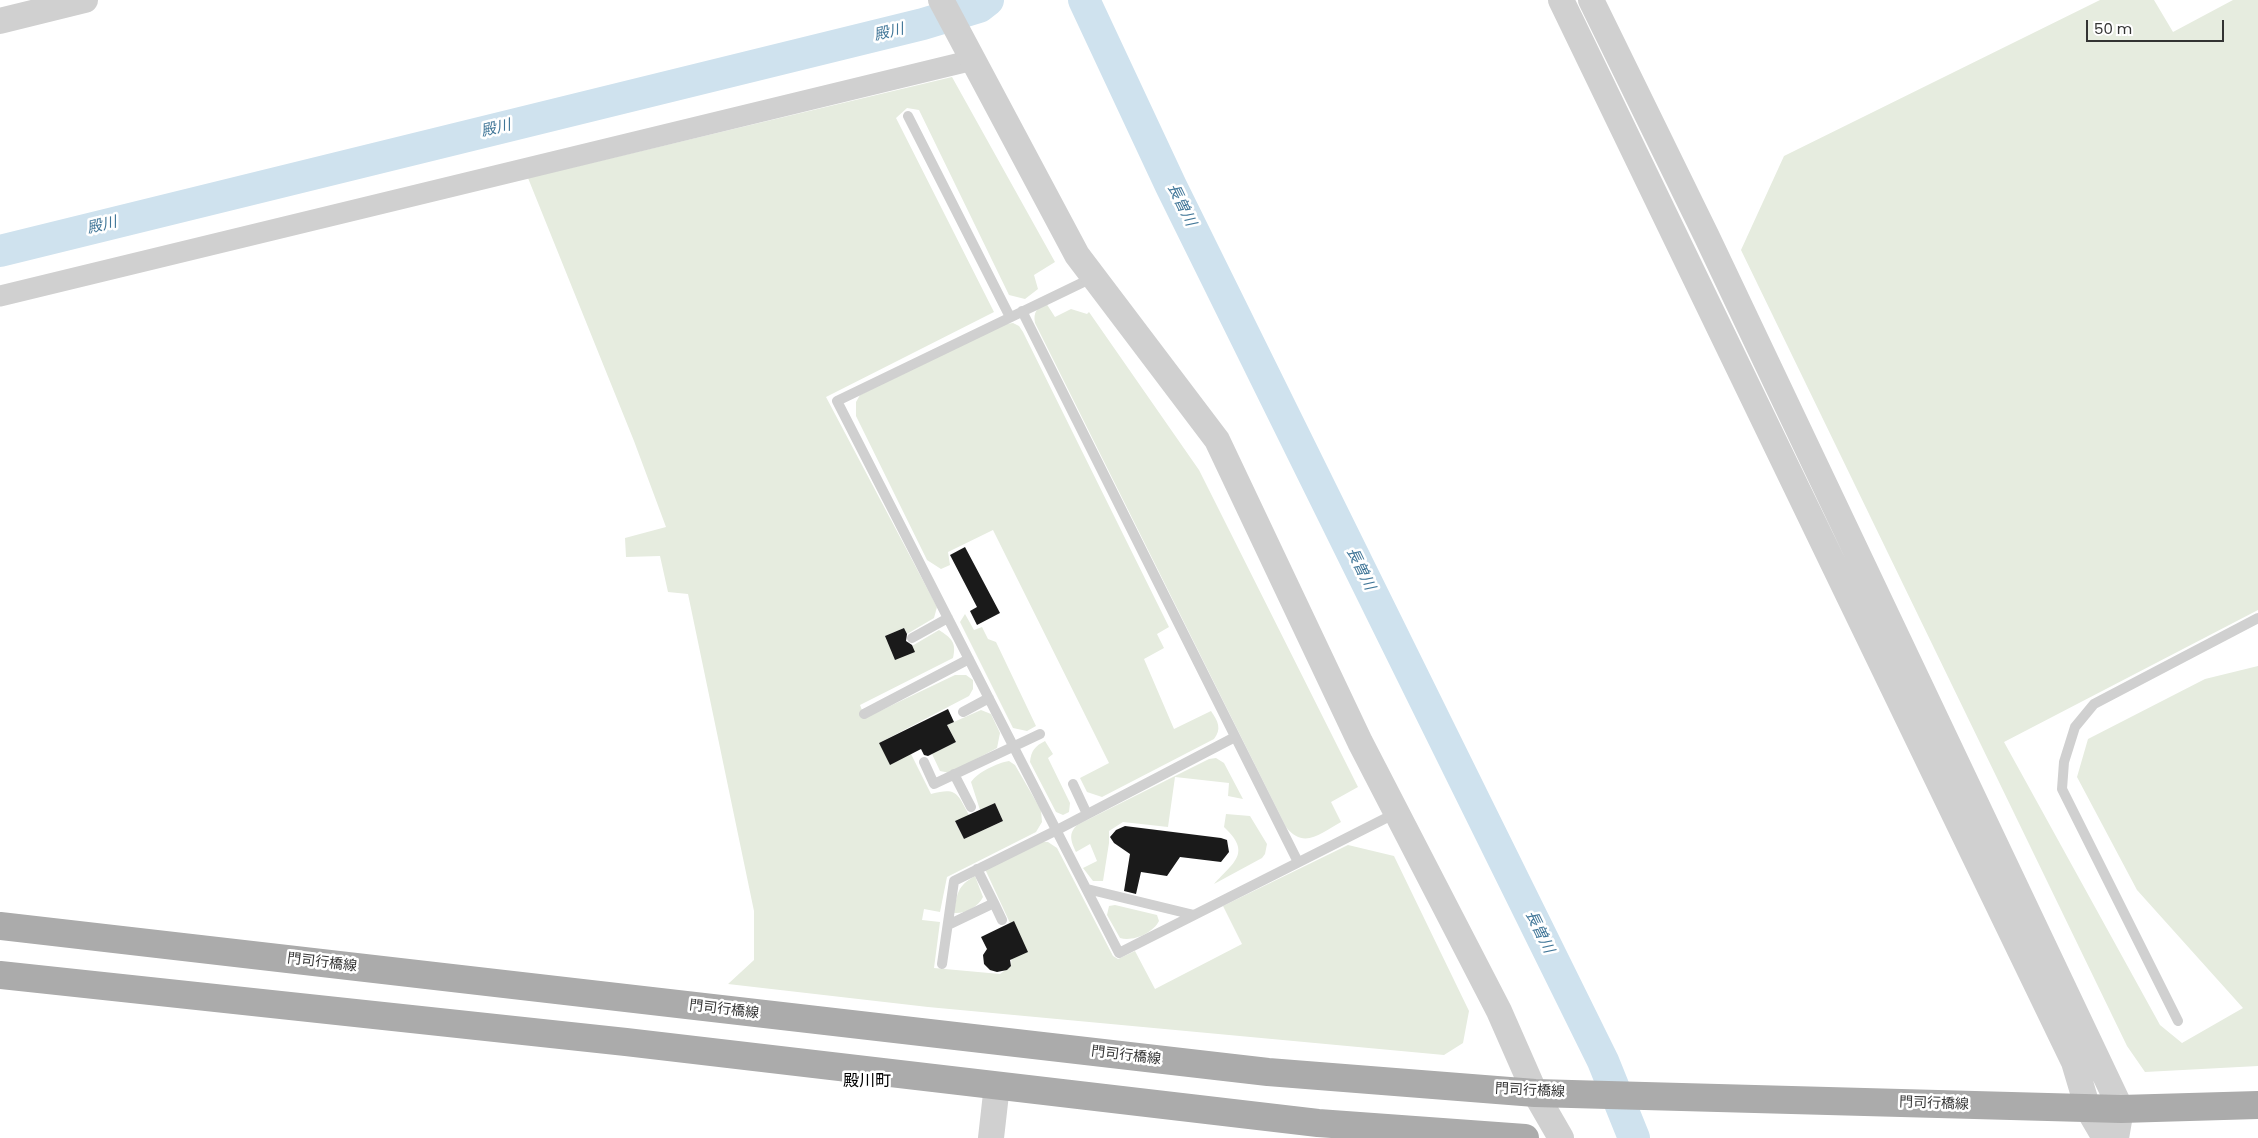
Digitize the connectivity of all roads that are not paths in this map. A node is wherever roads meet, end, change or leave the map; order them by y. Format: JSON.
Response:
{"nodes":[{"id":1,"x":85,"y":0,"type":"edge"},
{"id":2,"x":941,"y":0,"type":"edge"},
{"id":3,"x":1560,"y":0,"type":"edge"},
{"id":4,"x":1591,"y":0,"type":"edge"},
{"id":5,"x":0,"y":21,"type":"edge"},
{"id":6,"x":970,"y":54,"type":"junction"},
{"id":7,"x":908,"y":116,"type":"dead end"},
{"id":8,"x":1094,"y":277,"type":"junction"},
{"id":9,"x":0,"y":296,"type":"edge"},
{"id":10,"x":1022,"y":311,"type":"junction"},
{"id":11,"x":1010,"y":317,"type":"junction"},
{"id":12,"x":948,"y":618,"type":"junction"},
{"id":13,"x":2258,"y":618,"type":"edge"},
{"id":14,"x":912,"y":638,"type":"dead end"},
{"id":15,"x":969,"y":659,"type":"junction"},
{"id":16,"x":989,"y":698,"type":"junction"},
{"id":17,"x":963,"y":712,"type":"dead end"},
{"id":18,"x":864,"y":714,"type":"dead end"},
{"id":19,"x":1040,"y":734,"type":"dead end"},
{"id":20,"x":1235,"y":737,"type":"junction"},
{"id":21,"x":1014,"y":747,"type":"junction"},
{"id":22,"x":924,"y":762,"type":"dead end"},
{"id":23,"x":954,"y":774,"type":"junction"},
{"id":24,"x":1073,"y":784,"type":"dead end"},
{"id":25,"x":971,"y":807,"type":"dead end"},
{"id":26,"x":1397,"y":812,"type":"junction"},
{"id":27,"x":1087,"y":814,"type":"junction"},
{"id":28,"x":1057,"y":830,"type":"junction"},
{"id":29,"x":1298,"y":862,"type":"junction"},
{"id":30,"x":977,"y":870,"type":"junction"},
{"id":31,"x":1087,"y":889,"type":"junction"},
{"id":32,"x":994,"y":903,"type":"junction"},
{"id":33,"x":1194,"y":915,"type":"junction"},
{"id":34,"x":1002,"y":920,"type":"dead end"},
{"id":35,"x":948,"y":925,"type":"junction"},
{"id":36,"x":0,"y":926,"type":"edge"},
{"id":37,"x":942,"y":964,"type":"dead end"},
{"id":38,"x":0,"y":975,"type":"edge"},
{"id":39,"x":2178,"y":1021,"type":"dead end"},
{"id":40,"x":997,"y":1085,"type":"junction"},
{"id":41,"x":1535,"y":1093,"type":"junction"},
{"id":42,"x":2258,"y":1104,"type":"edge"},
{"id":43,"x":2088,"y":1109,"type":"junction"},
{"id":44,"x":2121,"y":1109,"type":"junction"},
{"id":45,"x":991,"y":1138,"type":"edge"},
{"id":46,"x":1525,"y":1138,"type":"edge"},
{"id":47,"x":1561,"y":1138,"type":"edge"},
{"id":48,"x":2105,"y":1138,"type":"edge"},
{"id":49,"x":2116,"y":1138,"type":"edge"}],
"edges":[{"from":1,"to":5,"type":"street"},
{"from":2,"to":6,"type":"street"},
{"from":3,"to":43,"type":"street"},
{"from":4,"to":44,"type":"street"},
{"from":6,"to":8,"type":"street"},
{"from":6,"to":9,"type":"street"},
{"from":7,"to":11,"type":"lane"},
{"from":8,"to":10,"type":"lane"},
{"from":8,"to":26,"type":"street"},
{"from":10,"to":11,"type":"lane"},
{"from":10,"to":20,"type":"lane"},
{"from":11,"to":12,"type":"lane"},
{"from":12,"to":14,"type":"lane"},
{"from":12,"to":15,"type":"lane"},
{"from":13,"to":39,"type":"lane"},
{"from":15,"to":16,"type":"lane"},
{"from":15,"to":18,"type":"lane"},
{"from":16,"to":17,"type":"lane"},
{"from":16,"to":21,"type":"lane"},
{"from":19,"to":21,"type":"lane"},
{"from":20,"to":27,"type":"lane"},
{"from":20,"to":29,"type":"lane"},
{"from":21,"to":23,"type":"lane"},
{"from":21,"to":28,"type":"lane"},
{"from":22,"to":23,"type":"lane"},
{"from":23,"to":25,"type":"lane"},
{"from":24,"to":27,"type":"lane"},
{"from":26,"to":29,"type":"lane"},
{"from":26,"to":41,"type":"street"},
{"from":27,"to":28,"type":"lane"},
{"from":28,"to":30,"type":"lane"},
{"from":28,"to":31,"type":"lane"},
{"from":29,"to":33,"type":"lane"},
{"from":30,"to":32,"type":"lane"},
{"from":30,"to":35,"type":"lane"},
{"from":31,"to":33,"type":"lane"},
{"from":31,"to":33,"type":"lane"},
{"from":32,"to":34,"type":"lane"},
{"from":32,"to":35,"type":"lane"},
{"from":35,"to":37,"type":"lane"},
{"from":36,"to":41,"type":"main road","name":"門司行橋線"},
{"from":38,"to":40,"type":"main road"},
{"from":40,"to":45,"type":"street"},
{"from":40,"to":46,"type":"main road"},
{"from":41,"to":43,"type":"main road","name":"門司行橋線"},
{"from":41,"to":47,"type":"street"},
{"from":42,"to":44,"type":"main road","name":"門司行橋線"},
{"from":43,"to":44,"type":"main road","name":"門司行橋線"},
{"from":43,"to":48,"type":"street"},
{"from":44,"to":49,"type":"street"}]}
